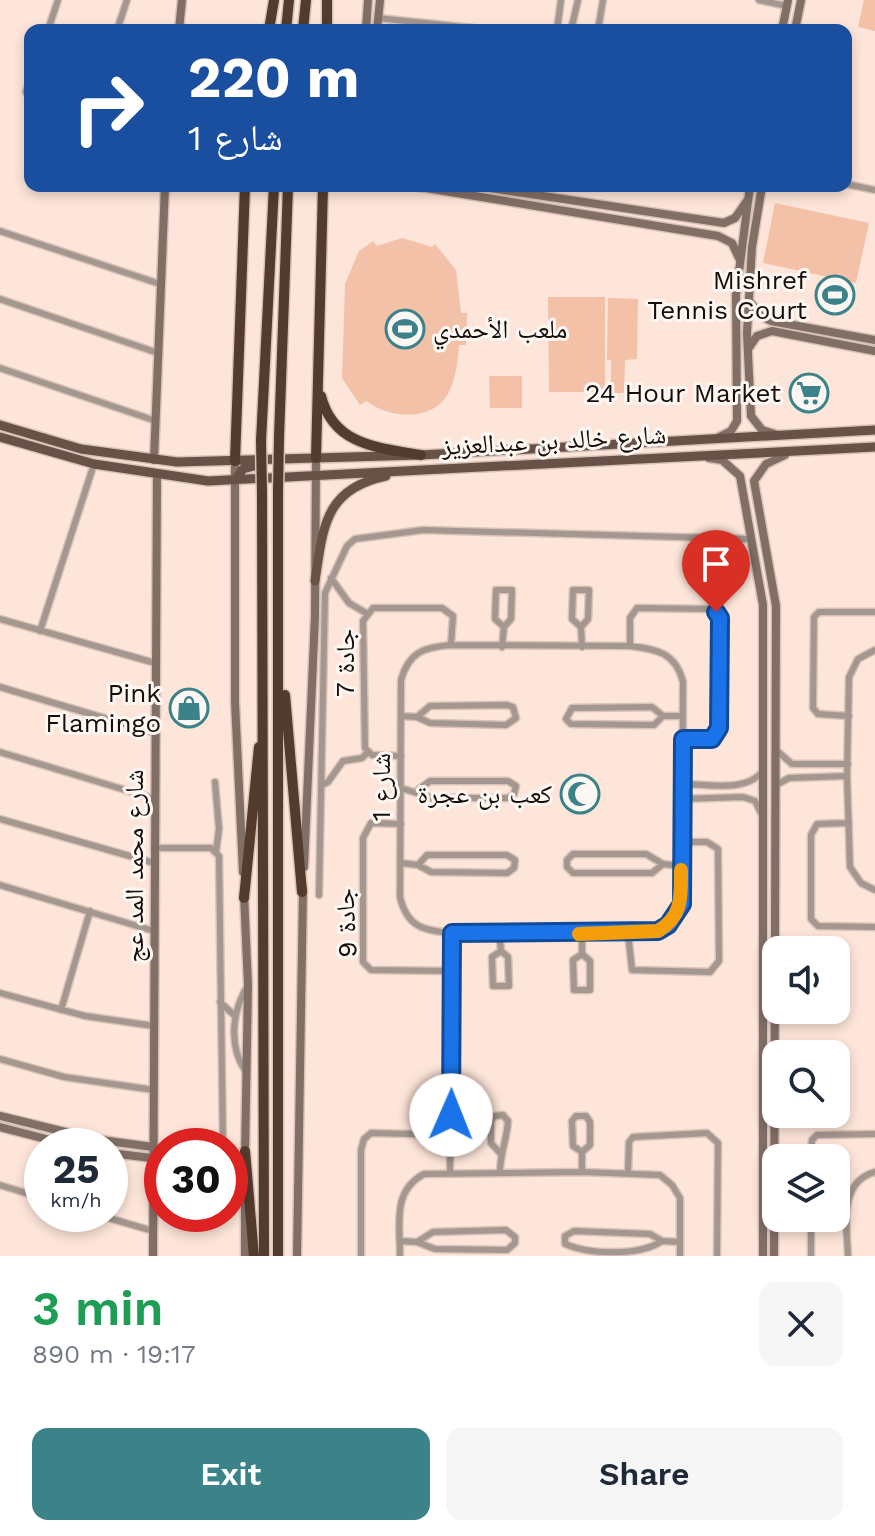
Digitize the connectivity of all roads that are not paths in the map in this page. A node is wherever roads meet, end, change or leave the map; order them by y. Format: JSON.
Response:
{"nodes":[{"id":1,"x":58,"y":0,"type":"edge"},
{"id":2,"x":127,"y":0,"type":"edge"},
{"id":3,"x":182,"y":0,"type":"edge"},
{"id":4,"x":274,"y":0,"type":"edge"},
{"id":5,"x":289,"y":0,"type":"edge"},
{"id":6,"x":306,"y":0,"type":"edge"},
{"id":7,"x":327,"y":0,"type":"edge"},
{"id":8,"x":368,"y":0,"type":"edge"},
{"id":9,"x":380,"y":0,"type":"edge"},
{"id":10,"x":561,"y":0,"type":"edge"},
{"id":11,"x":578,"y":0,"type":"edge"},
{"id":12,"x":603,"y":0,"type":"edge"},
{"id":13,"x":759,"y":0,"type":"edge"},
{"id":14,"x":801,"y":0,"type":"edge"},
{"id":15,"x":788,"y":3,"type":"edge"},
{"id":16,"x":378,"y":18,"type":"junction"},
{"id":17,"x":50,"y":24,"type":"edge"},
{"id":18,"x":119,"y":24,"type":"edge"},
{"id":19,"x":180,"y":24,"type":"edge"},
{"id":20,"x":270,"y":24,"type":"edge"},
{"id":21,"x":287,"y":24,"type":"edge"},
{"id":22,"x":304,"y":24,"type":"edge"},
{"id":23,"x":327,"y":24,"type":"edge"},
{"id":24,"x":366,"y":24,"type":"edge"},
{"id":25,"x":378,"y":24,"type":"edge"},
{"id":26,"x":434,"y":24,"type":"edge"},
{"id":27,"x":558,"y":24,"type":"edge"},
{"id":28,"x":572,"y":24,"type":"edge"},
{"id":29,"x":599,"y":24,"type":"edge"},
{"id":30,"x":783,"y":24,"type":"edge"},
{"id":31,"x":796,"y":24,"type":"edge"},
{"id":32,"x":852,"y":185,"type":"edge"},
{"id":33,"x":875,"y":190,"type":"edge"},
{"id":34,"x":165,"y":192,"type":"edge"},
{"id":35,"x":245,"y":192,"type":"edge"},
{"id":36,"x":274,"y":192,"type":"edge"},
{"id":37,"x":288,"y":192,"type":"edge"},
{"id":38,"x":323,"y":192,"type":"edge"},
{"id":39,"x":444,"y":192,"type":"edge"},
{"id":40,"x":491,"y":192,"type":"edge"},
{"id":41,"x":503,"y":192,"type":"edge"},
{"id":42,"x":510,"y":192,"type":"edge"},
{"id":43,"x":749,"y":192,"type":"edge"},
{"id":44,"x":761,"y":192,"type":"edge"},
{"id":45,"x":489,"y":201,"type":"junction"},
{"id":46,"x":747,"y":201,"type":"junction"},
{"id":47,"x":502,"y":203,"type":"junction"},
{"id":48,"x":682,"y":218,"type":"junction"},
{"id":49,"x":680,"y":229,"type":"junction"},
{"id":50,"x":0,"y":231,"type":"edge"},
{"id":51,"x":739,"y":258,"type":"junction"},
{"id":52,"x":160,"y":284,"type":"junction"},
{"id":53,"x":0,"y":299,"type":"edge"},
{"id":54,"x":748,"y":299,"type":"junction"},
{"id":55,"x":796,"y":331,"type":"junction"},
{"id":56,"x":873,"y":337,"type":"edge"},
{"id":57,"x":748,"y":350,"type":"junction"},
{"id":58,"x":875,"y":351,"type":"edge"},
{"id":59,"x":158,"y":353,"type":"junction"},
{"id":60,"x":0,"y":368,"type":"edge"},
{"id":61,"x":317,"y":375,"type":"junction"},
{"id":62,"x":750,"y":397,"type":"junction"},
{"id":63,"x":737,"y":398,"type":"junction"},
{"id":64,"x":156,"y":421,"type":"junction"},
{"id":65,"x":0,"y":425,"type":"edge"},
{"id":66,"x":875,"y":430,"type":"edge"},
{"id":67,"x":0,"y":437,"type":"edge"},
{"id":68,"x":782,"y":437,"type":"junction"},
{"id":69,"x":713,"y":440,"type":"junction"},
{"id":70,"x":875,"y":447,"type":"edge"},
{"id":71,"x":537,"y":448,"type":"junction"},
{"id":72,"x":828,"y":448,"type":"junction"},
{"id":73,"x":694,"y":454,"type":"junction"},
{"id":74,"x":421,"y":455,"type":"junction"},
{"id":75,"x":284,"y":458,"type":"junction"},
{"id":76,"x":316,"y":458,"type":"junction"},
{"id":77,"x":154,"y":460,"type":"junction"},
{"id":78,"x":235,"y":461,"type":"junction"},
{"id":79,"x":539,"y":462,"type":"junction"},
{"id":80,"x":94,"y":464,"type":"junction"},
{"id":81,"x":418,"y":469,"type":"junction"},
{"id":82,"x":315,"y":475,"type":"junction"},
{"id":83,"x":157,"y":476,"type":"junction"},
{"id":84,"x":255,"y":479,"type":"junction"},
{"id":85,"x":235,"y":480,"type":"junction"},
{"id":86,"x":742,"y":490,"type":"junction"},
{"id":87,"x":755,"y":490,"type":"junction"},
{"id":88,"x":750,"y":539,"type":"junction"},
{"id":89,"x":331,"y":578,"type":"junction"},
{"id":90,"x":315,"y":581,"type":"junction"},
{"id":91,"x":875,"y":612,"type":"edge"},
{"id":92,"x":366,"y":613,"type":"junction"},
{"id":93,"x":0,"y":619,"type":"edge"},
{"id":94,"x":504,"y":627,"type":"junction"},
{"id":95,"x":581,"y":627,"type":"junction"},
{"id":96,"x":40,"y":631,"type":"junction"},
{"id":97,"x":451,"y":645,"type":"junction"},
{"id":98,"x":630,"y":646,"type":"junction"},
{"id":99,"x":502,"y":647,"type":"junction"},
{"id":100,"x":582,"y":647,"type":"junction"},
{"id":101,"x":875,"y":650,"type":"edge"},
{"id":102,"x":155,"y":663,"type":"junction"},
{"id":103,"x":763,"y":665,"type":"junction"},
{"id":104,"x":775,"y":665,"type":"junction"},
{"id":105,"x":281,"y":679,"type":"junction"},
{"id":106,"x":0,"y":687,"type":"edge"},
{"id":107,"x":762,"y":690,"type":"junction"},
{"id":108,"x":775,"y":690,"type":"junction"},
{"id":109,"x":401,"y":716,"type":"junction"},
{"id":110,"x":663,"y":716,"type":"junction"},
{"id":111,"x":682,"y":716,"type":"junction"},
{"id":112,"x":849,"y":716,"type":"junction"},
{"id":113,"x":417,"y":717,"type":"junction"},
{"id":114,"x":155,"y":733,"type":"junction"},
{"id":115,"x":262,"y":733,"type":"junction"},
{"id":116,"x":683,"y":739,"type":"junction"},
{"id":117,"x":776,"y":750,"type":"junction"},
{"id":118,"x":0,"y":752,"type":"edge"},
{"id":119,"x":368,"y":752,"type":"junction"},
{"id":120,"x":401,"y":756,"type":"junction"},
{"id":121,"x":848,"y":764,"type":"junction"},
{"id":122,"x":763,"y":771,"type":"junction"},
{"id":123,"x":847,"y":776,"type":"junction"},
{"id":124,"x":215,"y":782,"type":"dead end"},
{"id":125,"x":681,"y":784,"type":"junction"},
{"id":126,"x":322,"y":785,"type":"junction"},
{"id":127,"x":776,"y":785,"type":"junction"},
{"id":128,"x":401,"y":788,"type":"junction"},
{"id":129,"x":418,"y":790,"type":"junction"},
{"id":130,"x":155,"y":799,"type":"junction"},
{"id":131,"x":681,"y":799,"type":"junction"},
{"id":132,"x":762,"y":815,"type":"junction"},
{"id":133,"x":0,"y":819,"type":"edge"},
{"id":134,"x":849,"y":823,"type":"junction"},
{"id":135,"x":401,"y":824,"type":"junction"},
{"id":136,"x":681,"y":842,"type":"junction"},
{"id":137,"x":154,"y":848,"type":"junction"},
{"id":138,"x":216,"y":852,"type":"junction"},
{"id":139,"x":154,"y":863,"type":"junction"},
{"id":140,"x":401,"y":863,"type":"junction"},
{"id":141,"x":663,"y":864,"type":"junction"},
{"id":142,"x":418,"y":865,"type":"junction"},
{"id":143,"x":681,"y":866,"type":"junction"},
{"id":144,"x":0,"y":885,"type":"edge"},
{"id":145,"x":875,"y":890,"type":"edge"},
{"id":146,"x":302,"y":892,"type":"junction"},
{"id":147,"x":762,"y":894,"type":"junction"},
{"id":148,"x":775,"y":894,"type":"junction"},
{"id":149,"x":319,"y":895,"type":"dead end"},
{"id":150,"x":244,"y":898,"type":"junction"},
{"id":151,"x":90,"y":911,"type":"junction"},
{"id":152,"x":775,"y":912,"type":"junction"},
{"id":153,"x":762,"y":914,"type":"junction"},
{"id":154,"x":875,"y":927,"type":"edge"},
{"id":155,"x":154,"y":931,"type":"junction"},
{"id":156,"x":499,"y":932,"type":"junction"},
{"id":157,"x":452,"y":933,"type":"junction"},
{"id":158,"x":628,"y":933,"type":"junction"},
{"id":159,"x":582,"y":934,"type":"junction"},
{"id":160,"x":501,"y":951,"type":"junction"},
{"id":161,"x":582,"y":954,"type":"junction"},
{"id":162,"x":453,"y":971,"type":"junction"},
{"id":163,"x":248,"y":985,"type":"junction"},
{"id":164,"x":0,"y":993,"type":"edge"},
{"id":165,"x":220,"y":1002,"type":"junction"},
{"id":166,"x":61,"y":1010,"type":"junction"},
{"id":167,"x":235,"y":1016,"type":"junction"},
{"id":168,"x":154,"y":1026,"type":"junction"},
{"id":169,"x":0,"y":1059,"type":"edge"},
{"id":170,"x":248,"y":1074,"type":"junction"},
{"id":171,"x":154,"y":1090,"type":"junction"},
{"id":172,"x":0,"y":1116,"type":"edge"},
{"id":173,"x":0,"y":1127,"type":"edge"},
{"id":174,"x":153,"y":1128,"type":"edge"},
{"id":175,"x":223,"y":1128,"type":"edge"},
{"id":176,"x":246,"y":1128,"type":"edge"},
{"id":177,"x":24,"y":1133,"type":"edge"},
{"id":178,"x":875,"y":1134,"type":"edge"},
{"id":179,"x":451,"y":1135,"type":"junction"},
{"id":180,"x":763,"y":1144,"type":"edge"},
{"id":181,"x":774,"y":1144,"type":"edge"},
{"id":182,"x":812,"y":1144,"type":"edge"},
{"id":183,"x":144,"y":1146,"type":"edge"},
{"id":184,"x":582,"y":1152,"type":"junction"},
{"id":185,"x":500,"y":1153,"type":"junction"},
{"id":186,"x":450,"y":1172,"type":"junction"},
{"id":187,"x":500,"y":1172,"type":"junction"},
{"id":188,"x":582,"y":1172,"type":"junction"},
{"id":189,"x":628,"y":1172,"type":"junction"},
{"id":190,"x":875,"y":1172,"type":"edge"},
{"id":191,"x":0,"y":1185,"type":"edge"},
{"id":192,"x":248,"y":1186,"type":"edge"},
{"id":193,"x":24,"y":1192,"type":"edge"},
{"id":194,"x":153,"y":1232,"type":"edge"},
{"id":195,"x":245,"y":1232,"type":"edge"},
{"id":196,"x":763,"y":1232,"type":"edge"},
{"id":197,"x":774,"y":1232,"type":"edge"},
{"id":198,"x":811,"y":1232,"type":"edge"},
{"id":199,"x":400,"y":1241,"type":"junction"},
{"id":200,"x":662,"y":1241,"type":"junction"},
{"id":201,"x":417,"y":1242,"type":"junction"},
{"id":202,"x":680,"y":1242,"type":"junction"},
{"id":203,"x":153,"y":1256,"type":"edge"},
{"id":204,"x":245,"y":1256,"type":"edge"},
{"id":205,"x":254,"y":1256,"type":"edge"},
{"id":206,"x":264,"y":1256,"type":"edge"},
{"id":207,"x":278,"y":1256,"type":"edge"},
{"id":208,"x":297,"y":1256,"type":"edge"},
{"id":209,"x":361,"y":1256,"type":"edge"},
{"id":210,"x":400,"y":1256,"type":"edge"},
{"id":211,"x":680,"y":1256,"type":"edge"},
{"id":212,"x":717,"y":1256,"type":"edge"},
{"id":213,"x":763,"y":1256,"type":"edge"},
{"id":214,"x":774,"y":1256,"type":"edge"},
{"id":215,"x":811,"y":1256,"type":"edge"},
{"id":216,"x":848,"y":1256,"type":"edge"}],
"edges":[{"from":1,"to":17,"type":"street"},
{"from":2,"to":18,"type":"street"},
{"from":3,"to":19,"type":"street"},
{"from":4,"to":20,"type":"highway"},
{"from":5,"to":21,"type":"highway"},
{"from":6,"to":22,"type":"highway"},
{"from":7,"to":23,"type":"highway"},
{"from":8,"to":24,"type":"street"},
{"from":9,"to":16,"type":"street"},
{"from":10,"to":27,"type":"street"},
{"from":11,"to":28,"type":"street"},
{"from":12,"to":29,"type":"street"},
{"from":13,"to":15,"type":"street"},
{"from":14,"to":31,"type":"street"},
{"from":15,"to":30,"type":"street"},
{"from":16,"to":25,"type":"street"},
{"from":16,"to":26,"type":"street"},
{"from":32,"to":33,"type":"street"},
{"from":34,"to":52,"type":"street"},
{"from":35,"to":78,"type":"highway"},
{"from":36,"to":115,"type":"highway","bridge":true},
{"from":37,"to":105,"type":"highway","bridge":true},
{"from":38,"to":61,"type":"highway"},
{"from":39,"to":45,"type":"street"},
{"from":40,"to":45,"type":"street"},
{"from":41,"to":47,"type":"street"},
{"from":42,"to":48,"type":"street"},
{"from":43,"to":46,"type":"street"},
{"from":44,"to":54,"type":"street"},
{"from":45,"to":47,"type":"street"},
{"from":46,"to":48,"type":"street"},
{"from":46,"to":51,"type":"street"},
{"from":47,"to":49,"type":"street"},
{"from":48,"to":49,"type":"street"},
{"from":49,"to":51,"type":"street"},
{"from":50,"to":52,"type":"street"},
{"from":51,"to":63,"type":"street"},
{"from":52,"to":59,"type":"street"},
{"from":53,"to":59,"type":"street"},
{"from":54,"to":55,"type":"street"},
{"from":54,"to":57,"type":"street"},
{"from":55,"to":56,"type":"street"},
{"from":55,"to":57,"type":"street"},
{"from":55,"to":58,"type":"street"},
{"from":57,"to":62,"type":"street"},
{"from":59,"to":64,"type":"street"},
{"from":60,"to":64,"type":"street"},
{"from":61,"to":74,"type":"highway"},
{"from":61,"to":76,"type":"highway"},
{"from":62,"to":63,"type":"street"},
{"from":62,"to":68,"type":"street"},
{"from":63,"to":69,"type":"street"},
{"from":64,"to":77,"type":"street"},
{"from":65,"to":77,"type":"main road","name":"شارع خالد بن عبدالعزيز"},
{"from":66,"to":68,"type":"main road","name":"شارع خالد بن عبدالعزيز"},
{"from":67,"to":80,"type":"main road","name":"شارع خالد بن عبدالعزيز"},
{"from":68,"to":69,"type":"main road","name":"شارع خالد بن عبدالعزيز"},
{"from":69,"to":71,"type":"main road","name":"شارع خالد بن عبدالعزيز"},
{"from":70,"to":72,"type":"main road","name":"شارع خالد بن عبدالعزيز"},
{"from":71,"to":74,"type":"main road","name":"شارع خالد بن عبدالعزيز"},
{"from":71,"to":79,"type":"main road"},
{"from":72,"to":73,"type":"main road","name":"شارع خالد بن عبدالعزيز"},
{"from":72,"to":87,"type":"street"},
{"from":73,"to":79,"type":"main road","name":"شارع خالد بن عبدالعزيز"},
{"from":73,"to":86,"type":"street"},
{"from":74,"to":76,"type":"main road","name":"شارع خالد بن عبدالعزيز"},
{"from":75,"to":76,"type":"main road","name":"شارع خالد بن عبدالعزيز"},
{"from":75,"to":78,"type":"main road","name":"شارع خالد بن عبدالعزيز"},
{"from":75,"to":85,"type":"main road"},
{"from":76,"to":82,"type":"street"},
{"from":76,"to":84,"type":"main road"},
{"from":77,"to":78,"type":"main road","name":"شارع خالد بن عبدالعزيز"},
{"from":78,"to":85,"type":"street"},
{"from":79,"to":81,"type":"main road","name":"شارع خالد بن عبدالعزيز"},
{"from":80,"to":83,"type":"main road","name":"شارع خالد بن عبدالعزيز"},
{"from":80,"to":96,"type":"street"},
{"from":81,"to":82,"type":"main road","name":"شارع خالد بن عبدالعزيز"},
{"from":81,"to":90,"type":"main road"},
{"from":82,"to":84,"type":"main road","name":"شارع خالد بن عبدالعزيز"},
{"from":82,"to":90,"type":"street"},
{"from":83,"to":85,"type":"main road","name":"شارع خالد بن عبدالعزيز"},
{"from":83,"to":102,"type":"street","name":"شارع محمد المد عج"},
{"from":84,"to":85,"type":"main road","name":"شارع خالد بن عبدالعزيز"},
{"from":85,"to":150,"type":"street"},
{"from":86,"to":87,"type":"street"},
{"from":86,"to":88,"type":"street"},
{"from":87,"to":104,"type":"street"},
{"from":88,"to":89,"type":"street"},
{"from":88,"to":103,"type":"street"},
{"from":89,"to":92,"type":"street"},
{"from":89,"to":126,"type":"street"},
{"from":90,"to":146,"type":"street"},
{"from":91,"to":112,"type":"street"},
{"from":92,"to":97,"type":"street","name":"جادة 7"},
{"from":92,"to":119,"type":"street","name":"جادة 7"},
{"from":93,"to":96,"type":"street"},
{"from":94,"to":94,"type":"street"},
{"from":94,"to":99,"type":"street"},
{"from":95,"to":95,"type":"street"},
{"from":95,"to":100,"type":"street"},
{"from":96,"to":102,"type":"street"},
{"from":97,"to":99,"type":"street","name":"شارع 1"},
{"from":97,"to":109,"type":"street","name":"شارع 1"},
{"from":98,"to":100,"type":"street","name":"شارع 1"},
{"from":98,"to":111,"type":"street","name":"شارع 1"},
{"from":98,"to":116,"type":"street"},
{"from":99,"to":100,"type":"street","name":"شارع 1"},
{"from":101,"to":112,"type":"street"},
{"from":102,"to":114,"type":"street","name":"شارع محمد المد عج"},
{"from":103,"to":104,"type":"street"},
{"from":103,"to":107,"type":"street"},
{"from":104,"to":108,"type":"street"},
{"from":105,"to":146,"type":"highway"},
{"from":105,"to":207,"type":"highway"},
{"from":106,"to":114,"type":"street"},
{"from":107,"to":108,"type":"street"},
{"from":107,"to":122,"type":"street"},
{"from":108,"to":117,"type":"street"},
{"from":109,"to":113,"type":"street"},
{"from":109,"to":120,"type":"street","name":"شارع 1"},
{"from":110,"to":110,"type":"street"},
{"from":110,"to":111,"type":"street"},
{"from":111,"to":116,"type":"street","name":"شارع 1"},
{"from":112,"to":121,"type":"street"},
{"from":113,"to":113,"type":"street"},
{"from":114,"to":130,"type":"street","name":"شارع محمد المد عج"},
{"from":115,"to":150,"type":"highway"},
{"from":115,"to":206,"type":"highway"},
{"from":116,"to":125,"type":"street","name":"شارع 1"},
{"from":117,"to":121,"type":"street"},
{"from":117,"to":127,"type":"street"},
{"from":118,"to":130,"type":"street"},
{"from":119,"to":120,"type":"street"},
{"from":119,"to":126,"type":"street"},
{"from":120,"to":128,"type":"street","name":"شارع 1"},
{"from":121,"to":123,"type":"street"},
{"from":122,"to":125,"type":"street"},
{"from":122,"to":132,"type":"street"},
{"from":123,"to":127,"type":"street"},
{"from":123,"to":134,"type":"street"},
{"from":124,"to":138,"type":"street"},
{"from":125,"to":131,"type":"street","name":"شارع 1"},
{"from":126,"to":149,"type":"street"},
{"from":127,"to":148,"type":"street"},
{"from":128,"to":129,"type":"street"},
{"from":128,"to":135,"type":"street","name":"شارع 1"},
{"from":129,"to":129,"type":"street"},
{"from":130,"to":137,"type":"street","name":"شارع محمد المد عج"},
{"from":131,"to":132,"type":"street"},
{"from":131,"to":136,"type":"street","name":"شارع 1"},
{"from":132,"to":147,"type":"street"},
{"from":133,"to":139,"type":"street"},
{"from":134,"to":145,"type":"street"},
{"from":134,"to":154,"type":"street"},
{"from":135,"to":140,"type":"street","name":"شارع 1"},
{"from":135,"to":162,"type":"street","name":"جادة 9"},
{"from":136,"to":143,"type":"street","name":"شارع 1"},
{"from":136,"to":158,"type":"street"},
{"from":137,"to":138,"type":"street"},
{"from":137,"to":139,"type":"street","name":"شارع محمد المد عج"},
{"from":138,"to":165,"type":"street"},
{"from":139,"to":155,"type":"street","name":"شارع محمد المد عج"},
{"from":140,"to":142,"type":"street"},
{"from":140,"to":157,"type":"street","name":"شارع 1"},
{"from":141,"to":141,"type":"street"},
{"from":141,"to":143,"type":"street"},
{"from":142,"to":142,"type":"street"},
{"from":143,"to":158,"type":"street","name":"شارع 1"},
{"from":144,"to":151,"type":"street"},
{"from":146,"to":208,"type":"street"},
{"from":147,"to":148,"type":"street"},
{"from":147,"to":153,"type":"street"},
{"from":148,"to":152,"type":"street"},
{"from":150,"to":163,"type":"street"},
{"from":151,"to":155,"type":"street"},
{"from":151,"to":166,"type":"street"},
{"from":152,"to":153,"type":"street"},
{"from":152,"to":181,"type":"street"},
{"from":153,"to":180,"type":"street"},
{"from":155,"to":168,"type":"street","name":"شارع محمد المد عج"},
{"from":156,"to":157,"type":"street","name":"شارع 1"},
{"from":156,"to":159,"type":"street","name":"شارع 1"},
{"from":156,"to":160,"type":"street"},
{"from":157,"to":162,"type":"street"},
{"from":158,"to":159,"type":"street","name":"شارع 1"},
{"from":159,"to":161,"type":"street"},
{"from":160,"to":160,"type":"street"},
{"from":161,"to":161,"type":"street"},
{"from":162,"to":179,"type":"street"},
{"from":163,"to":167,"type":"street"},
{"from":163,"to":170,"type":"street"},
{"from":164,"to":166,"type":"street"},
{"from":165,"to":167,"type":"street"},
{"from":165,"to":175,"type":"street"},
{"from":166,"to":168,"type":"street"},
{"from":167,"to":170,"type":"street"},
{"from":168,"to":171,"type":"street","name":"شارع محمد المد عج"},
{"from":169,"to":171,"type":"street"},
{"from":170,"to":176,"type":"street"},
{"from":171,"to":174,"type":"street","name":"شارع محمد المد عج"},
{"from":172,"to":183,"type":"street"},
{"from":173,"to":177,"type":"street"},
{"from":178,"to":182,"type":"street"},
{"from":179,"to":186,"type":"street"},
{"from":179,"to":209,"type":"street"},
{"from":184,"to":184,"type":"street"},
{"from":184,"to":188,"type":"street"},
{"from":185,"to":185,"type":"street"},
{"from":185,"to":187,"type":"street"},
{"from":186,"to":187,"type":"street"},
{"from":186,"to":199,"type":"street"},
{"from":187,"to":188,"type":"street"},
{"from":188,"to":189,"type":"street"},
{"from":189,"to":202,"type":"street"},
{"from":189,"to":212,"type":"street"},
{"from":190,"to":216,"type":"street"},
{"from":191,"to":193,"type":"street"},
{"from":192,"to":205,"type":"highway"},
{"from":194,"to":203,"type":"street","name":"شارع محمد المد عج"},
{"from":195,"to":204,"type":"street"},
{"from":196,"to":213,"type":"street"},
{"from":197,"to":214,"type":"street"},
{"from":198,"to":215,"type":"street"},
{"from":199,"to":201,"type":"street"},
{"from":199,"to":210,"type":"street"},
{"from":200,"to":200,"type":"street"},
{"from":200,"to":202,"type":"street"},
{"from":201,"to":201,"type":"street"},
{"from":202,"to":211,"type":"street"}]}
